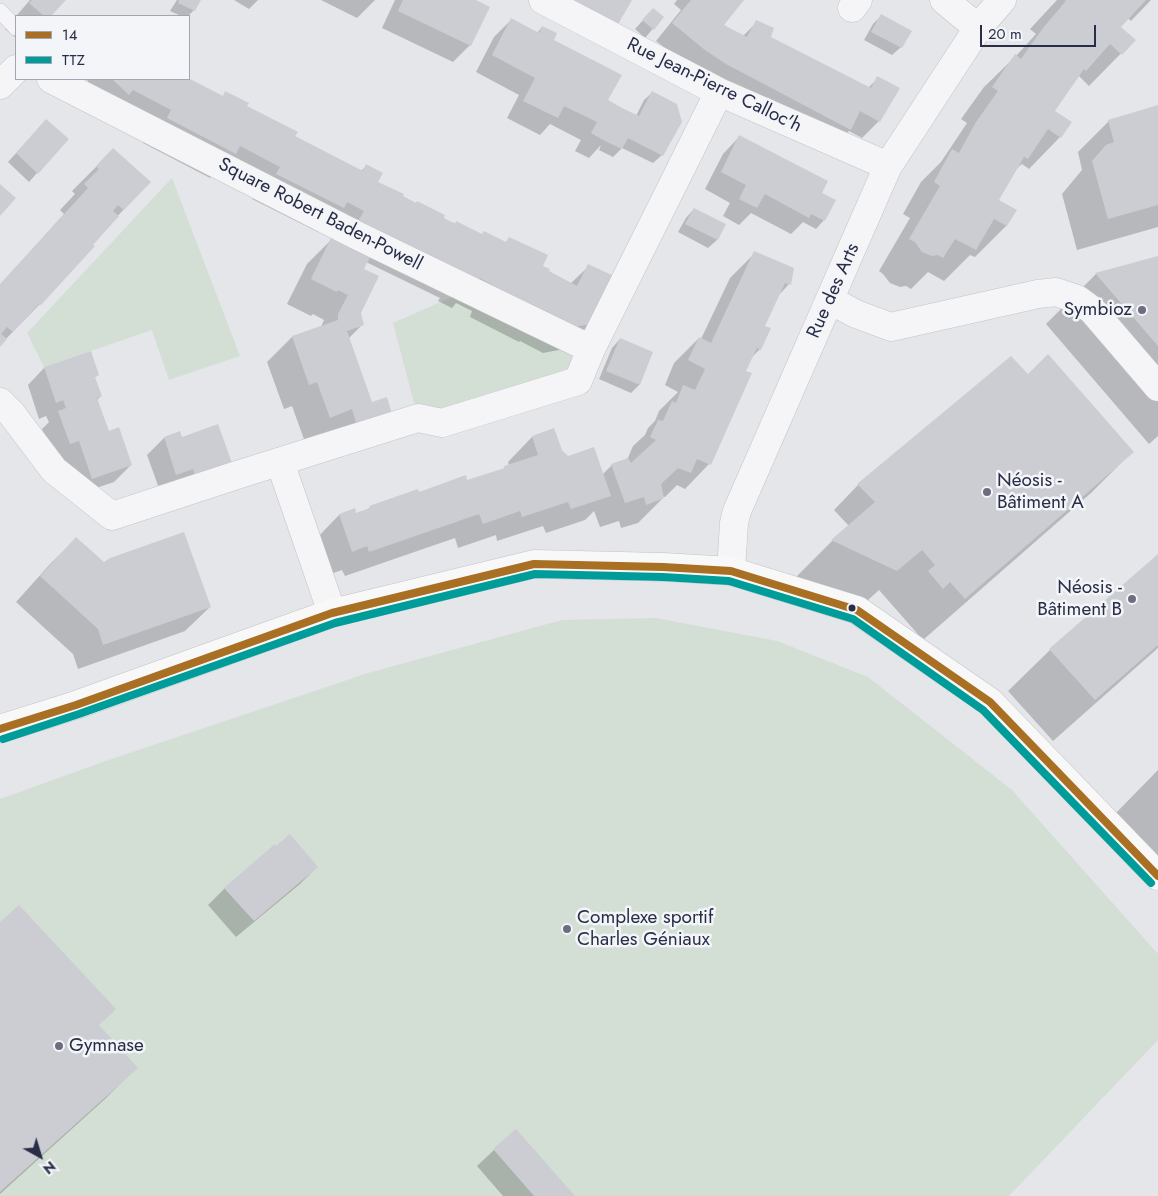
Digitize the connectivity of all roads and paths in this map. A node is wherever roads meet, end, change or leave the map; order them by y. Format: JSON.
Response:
{"nodes":[{"id":1,"x":543,"y":0,"type":"edge"},
{"id":2,"x":944,"y":0,"type":"edge"},
{"id":3,"x":1002,"y":0,"type":"edge"},
{"id":4,"x":0,"y":11,"type":"edge"},
{"id":5,"x":15,"y":27,"type":"edge"},
{"id":6,"x":978,"y":28,"type":"junction"},
{"id":7,"x":15,"y":70,"type":"edge"},
{"id":8,"x":53,"y":80,"type":"edge"},
{"id":9,"x":0,"y":85,"type":"edge"},
{"id":10,"x":719,"y":92,"type":"junction"},
{"id":11,"x":888,"y":166,"type":"junction"},
{"id":12,"x":830,"y":300,"type":"junction"},
{"id":13,"x":591,"y":349,"type":"junction"},
{"id":14,"x":1158,"y":387,"type":"edge"},
{"id":15,"x":0,"y":402,"type":"edge"},
{"id":16,"x":280,"y":462,"type":"junction"},
{"id":17,"x":731,"y":571,"type":"junction"},
{"id":18,"x":332,"y":613,"type":"junction"},
{"id":19,"x":0,"y":729,"type":"edge"},
{"id":20,"x":1158,"y":876,"type":"edge"}],
"edges":[{"from":1,"to":10,"type":"street","name":"Rue Jean-Pierre Calloc'h"},
{"from":2,"to":6,"type":"street"},
{"from":3,"to":6,"type":"street","name":"Rue des Arts"},
{"from":4,"to":5,"type":"lane"},
{"from":6,"to":11,"type":"street","name":"Rue des Arts"},
{"from":7,"to":9,"type":"street"},
{"from":8,"to":13,"type":"street","name":"Square Robert Baden-Powell"},
{"from":10,"to":11,"type":"street","name":"Rue Jean-Pierre Calloc'h"},
{"from":10,"to":13,"type":"street"},
{"from":11,"to":12,"type":"street","name":"Rue des Arts"},
{"from":12,"to":14,"type":"street"},
{"from":12,"to":17,"type":"street","name":"Rue des Arts"},
{"from":13,"to":16,"type":"street"},
{"from":15,"to":16,"type":"street"},
{"from":16,"to":18,"type":"street"},
{"from":17,"to":18,"type":"street"},
{"from":17,"to":20,"type":"street"},
{"from":18,"to":19,"type":"street"}]}
